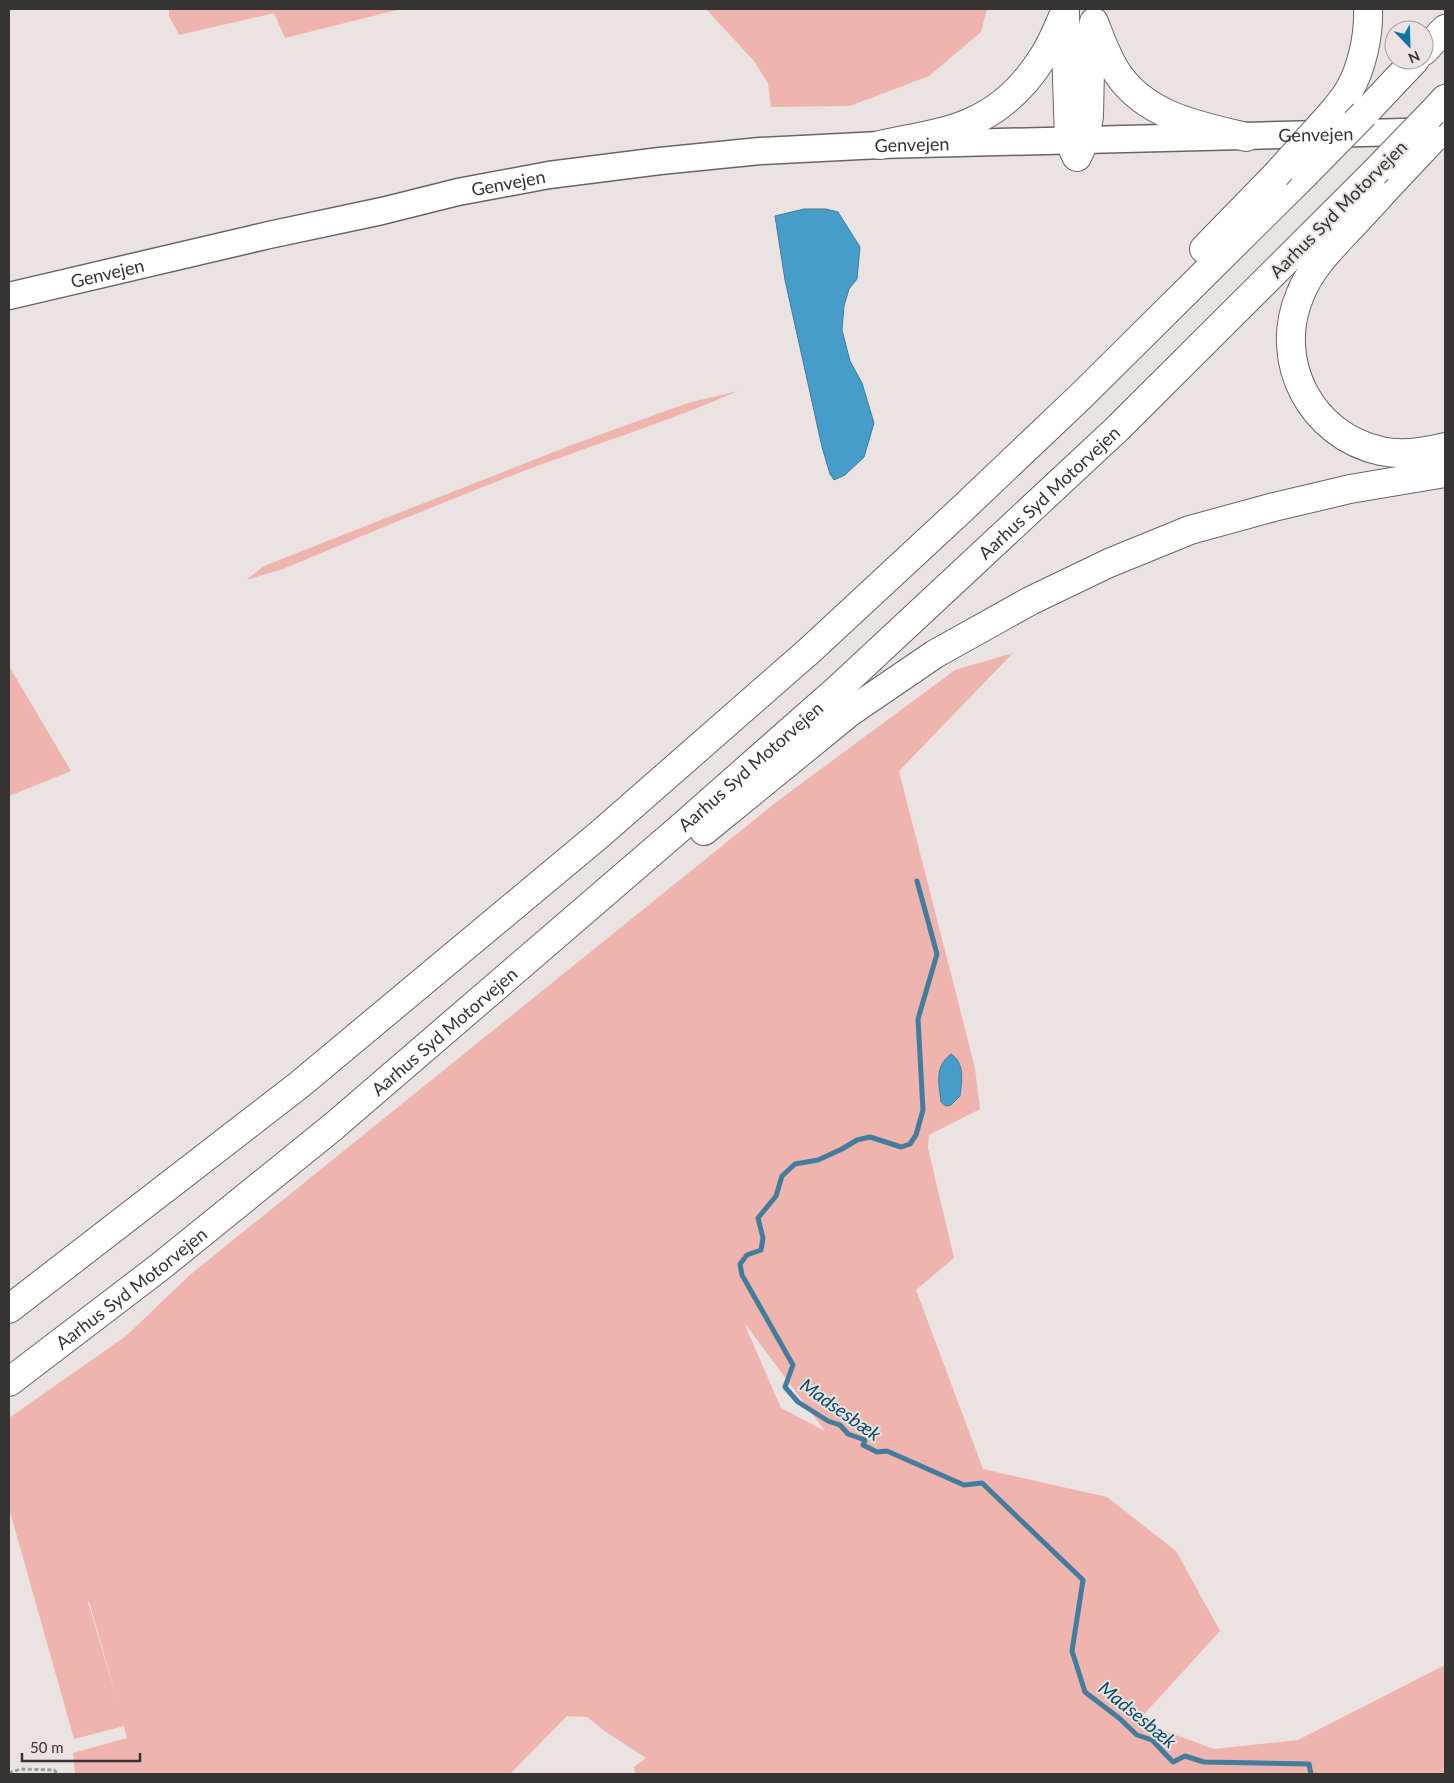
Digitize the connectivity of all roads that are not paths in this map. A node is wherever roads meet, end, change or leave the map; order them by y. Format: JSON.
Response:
{"nodes":[{"id":1,"x":1368,"y":9,"type":"edge"},
{"id":2,"x":1065,"y":11,"type":"edge"},
{"id":3,"x":1094,"y":15,"type":"edge"},
{"id":4,"x":1445,"y":29,"type":"edge"},
{"id":5,"x":1434,"y":41,"type":"edge"},
{"id":6,"x":1406,"y":70,"type":"edge"},
{"id":7,"x":1442,"y":117,"type":"edge"},
{"id":8,"x":1246,"y":137,"type":"junction"},
{"id":9,"x":880,"y":145,"type":"junction"},
{"id":10,"x":1077,"y":146,"type":"junction"},
{"id":11,"x":1445,"y":150,"type":"edge"},
{"id":12,"x":382,"y":211,"type":"junction"},
{"id":13,"x":9,"y":296,"type":"edge"},
{"id":14,"x":1445,"y":447,"type":"edge"},
{"id":15,"x":1445,"y":473,"type":"edge"},
{"id":16,"x":960,"y":510,"type":"junction"},
{"id":17,"x":568,"y":925,"type":"junction"},
{"id":18,"x":9,"y":1309,"type":"edge"},
{"id":19,"x":9,"y":1382,"type":"edge"}],
"edges":[{"from":1,"to":16,"type":"highway","bridge":true},
{"from":2,"to":9,"type":"highway"},
{"from":2,"to":10,"type":"highway"},
{"from":3,"to":8,"type":"highway"},
{"from":3,"to":10,"type":"highway"},
{"from":4,"to":5,"type":"highway"},
{"from":6,"to":16,"type":"highway","bridge":true},
{"from":7,"to":8,"type":"street","name":"Genvejen"},
{"from":7,"to":14,"type":"highway","bridge":true},
{"from":7,"to":17,"type":"highway","name":"Aarhus Syd Motorvejen","bridge":true},
{"from":8,"to":10,"type":"street","name":"Genvejen"},
{"from":9,"to":10,"type":"street","name":"Genvejen"},
{"from":9,"to":12,"type":"street","name":"Genvejen"},
{"from":10,"to":11,"type":"street","name":"Genvejen"},
{"from":10,"to":12,"type":"street","name":"Genvejen"},
{"from":12,"to":13,"type":"street","name":"Genvejen"},
{"from":15,"to":17,"type":"highway"},
{"from":16,"to":18,"type":"highway"},
{"from":17,"to":19,"type":"highway","name":"Aarhus Syd Motorvejen"}]}
